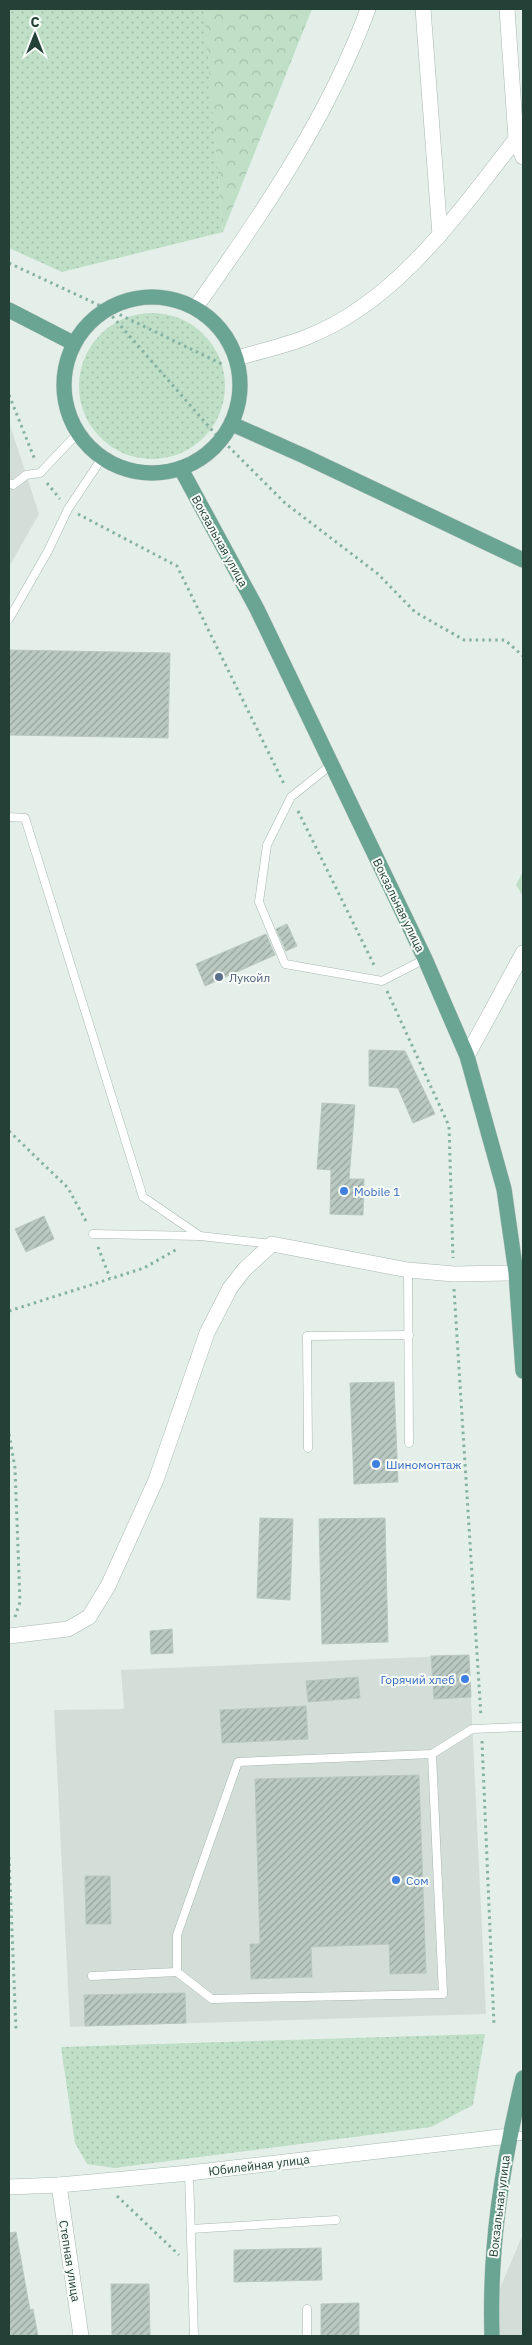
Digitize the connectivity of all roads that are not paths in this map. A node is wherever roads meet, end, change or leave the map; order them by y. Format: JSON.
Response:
{"nodes":[{"id":1,"x":368,"y":9,"type":"edge"},
{"id":2,"x":422,"y":9,"type":"edge"},
{"id":3,"x":507,"y":9,"type":"edge"},
{"id":4,"x":516,"y":139,"type":"junction"},
{"id":5,"x":523,"y":157,"type":"edge"},
{"id":6,"x":440,"y":235,"type":"junction"},
{"id":7,"x":196,"y":307,"type":"junction"},
{"id":8,"x":9,"y":310,"type":"edge"},
{"id":9,"x":73,"y":344,"type":"junction"},
{"id":10,"x":232,"y":362,"type":"junction"},
{"id":11,"x":232,"y":424,"type":"junction"},
{"id":12,"x":78,"y":433,"type":"junction"},
{"id":13,"x":102,"y":458,"type":"junction"},
{"id":14,"x":181,"y":469,"type":"junction"},
{"id":15,"x":11,"y":484,"type":"edge"},
{"id":16,"x":9,"y":493,"type":"edge"},
{"id":17,"x":523,"y":560,"type":"edge"},
{"id":18,"x":9,"y":619,"type":"edge"},
{"id":19,"x":331,"y":765,"type":"junction"},
{"id":20,"x":9,"y":818,"type":"edge"},
{"id":21,"x":523,"y":953,"type":"edge"},
{"id":22,"x":425,"y":959,"type":"junction"},
{"id":23,"x":467,"y":1056,"type":"junction"},
{"id":24,"x":94,"y":1234,"type":"road end"},
{"id":25,"x":200,"y":1236,"type":"junction"},
{"id":26,"x":272,"y":1244,"type":"junction"},
{"id":27,"x":408,"y":1270,"type":"junction"},
{"id":28,"x":516,"y":1273,"type":"junction"},
{"id":29,"x":409,"y":1335,"type":"junction"},
{"id":30,"x":523,"y":1371,"type":"edge"},
{"id":31,"x":409,"y":1442,"type":"dead end"},
{"id":32,"x":308,"y":1448,"type":"dead end"},
{"id":33,"x":10,"y":1631,"type":"edge"},
{"id":34,"x":523,"y":1727,"type":"edge"},
{"id":35,"x":432,"y":1754,"type":"junction"},
{"id":36,"x":177,"y":1972,"type":"junction"},
{"id":37,"x":92,"y":1976,"type":"dead end"},
{"id":38,"x":523,"y":2078,"type":"edge"},
{"id":39,"x":516,"y":2136,"type":"edge"},
{"id":40,"x":189,"y":2173,"type":"junction"},
{"id":41,"x":58,"y":2185,"type":"junction"},
{"id":42,"x":9,"y":2187,"type":"edge"},
{"id":43,"x":336,"y":2220,"type":"dead end"},
{"id":44,"x":191,"y":2229,"type":"junction"},
{"id":45,"x":307,"y":2309,"type":"dead end"},
{"id":46,"x":81,"y":2336,"type":"edge"},
{"id":47,"x":194,"y":2336,"type":"edge"},
{"id":48,"x":307,"y":2336,"type":"edge"},
{"id":49,"x":492,"y":2336,"type":"edge"}],
"edges":[{"from":1,"to":7,"type":"street"},
{"from":2,"to":6,"type":"street"},
{"from":3,"to":4,"type":"street"},
{"from":4,"to":5,"type":"street"},
{"from":4,"to":6,"type":"street"},
{"from":6,"to":10,"type":"street"},
{"from":7,"to":9,"type":"main road"},
{"from":7,"to":10,"type":"main road"},
{"from":8,"to":9,"type":"main road"},
{"from":9,"to":12,"type":"main road"},
{"from":10,"to":11,"type":"main road"},
{"from":11,"to":14,"type":"main road"},
{"from":11,"to":17,"type":"main road"},
{"from":12,"to":13,"type":"main road"},
{"from":12,"to":15,"type":"lane"},
{"from":13,"to":14,"type":"main road"},
{"from":13,"to":18,"type":"lane"},
{"from":14,"to":19,"type":"main road","name":"Вокзальная улица"},
{"from":15,"to":16,"type":"lane"},
{"from":19,"to":22,"type":"main road","name":"Вокзальная улица"},
{"from":19,"to":22,"type":"lane"},
{"from":20,"to":25,"type":"lane"},
{"from":21,"to":23,"type":"street"},
{"from":22,"to":23,"type":"main road","name":"Вокзальная улица"},
{"from":23,"to":28,"type":"main road","name":"Вокзальная улица"},
{"from":24,"to":25,"type":"lane"},
{"from":25,"to":26,"type":"lane"},
{"from":26,"to":27,"type":"street"},
{"from":26,"to":33,"type":"street"},
{"from":27,"to":28,"type":"street"},
{"from":27,"to":29,"type":"lane"},
{"from":28,"to":30,"type":"main road","name":"Вокзальная улица"},
{"from":29,"to":31,"type":"lane"},
{"from":29,"to":32,"type":"lane"},
{"from":34,"to":35,"type":"lane"},
{"from":35,"to":36,"type":"lane"},
{"from":35,"to":36,"type":"lane"},
{"from":36,"to":37,"type":"lane"},
{"from":38,"to":39,"type":"main road","name":"Вокзальная улица"},
{"from":39,"to":40,"type":"street","name":"Юбилейная улица"},
{"from":39,"to":49,"type":"main road","name":"Вокзальная улица"},
{"from":40,"to":41,"type":"street","name":"Юбилейная улица"},
{"from":40,"to":44,"type":"lane"},
{"from":41,"to":42,"type":"street","name":"Юбилейная улица"},
{"from":41,"to":46,"type":"street","name":"Степная улица"},
{"from":43,"to":44,"type":"lane"},
{"from":44,"to":47,"type":"lane"},
{"from":45,"to":48,"type":"lane"}]}
